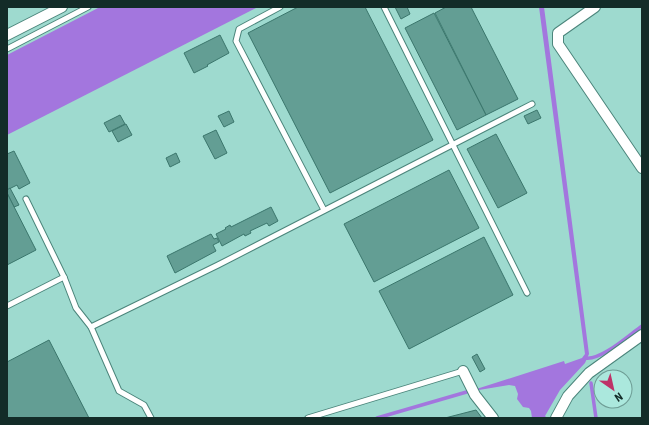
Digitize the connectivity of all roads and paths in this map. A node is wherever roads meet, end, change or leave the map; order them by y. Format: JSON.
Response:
{"nodes":[{"id":1,"x":62,"y":7,"type":"edge"},
{"id":2,"x":88,"y":7,"type":"edge"},
{"id":3,"x":280,"y":7,"type":"edge"},
{"id":4,"x":384,"y":7,"type":"edge"},
{"id":5,"x":595,"y":7,"type":"edge"},
{"id":6,"x":7,"y":36,"type":"edge"},
{"id":7,"x":7,"y":49,"type":"edge"},
{"id":8,"x":532,"y":104,"type":"dead end"},
{"id":9,"x":453,"y":144,"type":"junction"},
{"id":10,"x":642,"y":168,"type":"edge"},
{"id":11,"x":26,"y":198,"type":"dead end"},
{"id":12,"x":324,"y":210,"type":"junction"},
{"id":13,"x":64,"y":277,"type":"junction"},
{"id":14,"x":527,"y":292,"type":"dead end"},
{"id":15,"x":7,"y":306,"type":"edge"},
{"id":16,"x":91,"y":327,"type":"junction"},
{"id":17,"x":642,"y":335,"type":"edge"},
{"id":18,"x":463,"y":370,"type":"joint"},
{"id":19,"x":151,"y":418,"type":"edge"},
{"id":20,"x":308,"y":418,"type":"edge"},
{"id":21,"x":493,"y":418,"type":"edge"},
{"id":22,"x":556,"y":418,"type":"edge"}],
"edges":[{"from":1,"to":6,"type":"street"},
{"from":2,"to":7,"type":"lane"},
{"from":3,"to":12,"type":"lane"},
{"from":4,"to":9,"type":"lane"},
{"from":5,"to":10,"type":"street"},
{"from":8,"to":9,"type":"lane"},
{"from":9,"to":12,"type":"lane"},
{"from":9,"to":14,"type":"lane"},
{"from":11,"to":13,"type":"lane"},
{"from":12,"to":16,"type":"lane"},
{"from":13,"to":15,"type":"lane"},
{"from":13,"to":16,"type":"lane"},
{"from":16,"to":19,"type":"lane"},
{"from":17,"to":22,"type":"street"},
{"from":18,"to":20,"type":"lane"},
{"from":18,"to":21,"type":"street"}]}
